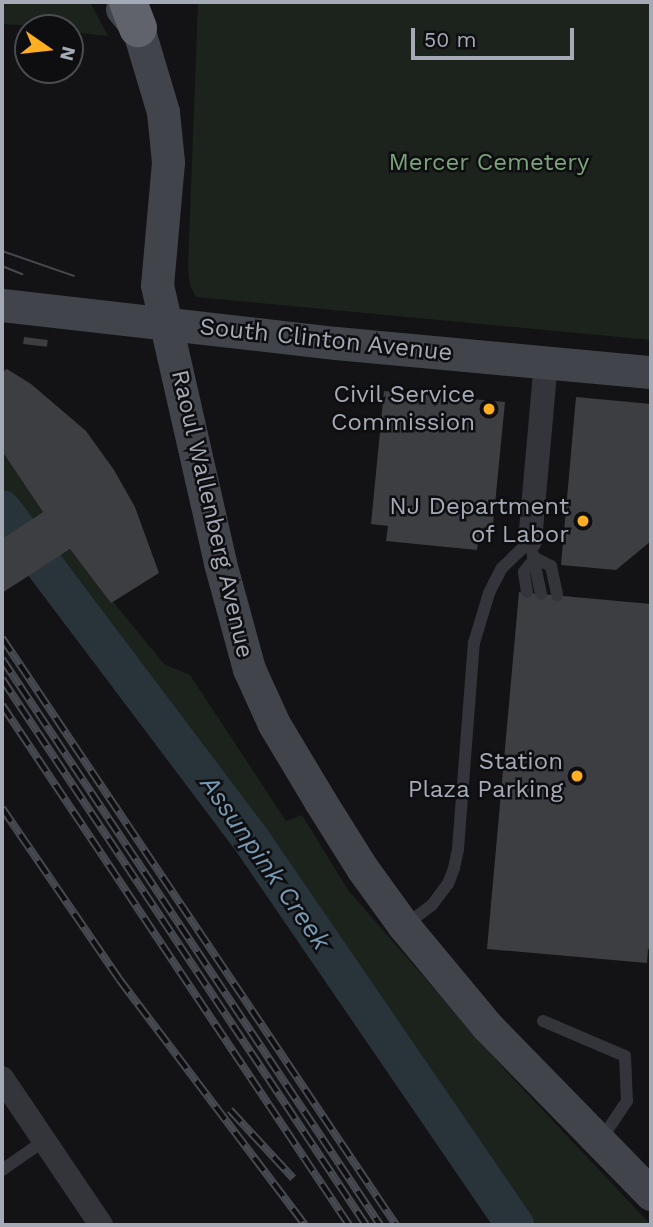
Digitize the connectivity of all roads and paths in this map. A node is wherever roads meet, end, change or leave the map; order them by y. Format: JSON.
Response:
{"nodes":[{"id":1,"x":128,"y":10,"type":"edge"},
{"id":2,"x":2,"y":305,"type":"edge"},
{"id":3,"x":165,"y":324,"type":"junction"},
{"id":4,"x":547,"y":362,"type":"junction"},
{"id":5,"x":651,"y":372,"type":"edge"},
{"id":6,"x":533,"y":549,"type":"junction"},
{"id":7,"x":527,"y":592,"type":"dead end"},
{"id":8,"x":541,"y":594,"type":"dead end"},
{"id":9,"x":557,"y":595,"type":"dead end"},
{"id":10,"x":404,"y":926,"type":"junction"},
{"id":11,"x":543,"y":1021,"type":"dead end"},
{"id":12,"x":2,"y":1078,"type":"edge"},
{"id":13,"x":45,"y":1140,"type":"junction"},
{"id":14,"x":600,"y":1142,"type":"junction"},
{"id":15,"x":2,"y":1170,"type":"edge"},
{"id":16,"x":651,"y":1194,"type":"edge"},
{"id":17,"x":101,"y":1225,"type":"edge"}],
"edges":[{"from":1,"to":3,"type":"street","name":"Raoul Wallenberg Avenue"},
{"from":2,"to":3,"type":"street","name":"South Clinton Avenue"},
{"from":3,"to":4,"type":"street","name":"South Clinton Avenue"},
{"from":3,"to":10,"type":"street","name":"Raoul Wallenberg Avenue"},
{"from":4,"to":5,"type":"street","name":"South Clinton Avenue"},
{"from":4,"to":6,"type":"street"},
{"from":6,"to":7,"type":"lane"},
{"from":6,"to":8,"type":"lane"},
{"from":6,"to":9,"type":"lane"},
{"from":6,"to":10,"type":"lane"},
{"from":10,"to":14,"type":"street","name":"Raoul Wallenberg Avenue"},
{"from":11,"to":14,"type":"lane"},
{"from":12,"to":13,"type":"street"},
{"from":13,"to":15,"type":"lane"},
{"from":13,"to":17,"type":"street"},
{"from":14,"to":16,"type":"street","name":"Raoul Wallenberg Avenue"}]}
